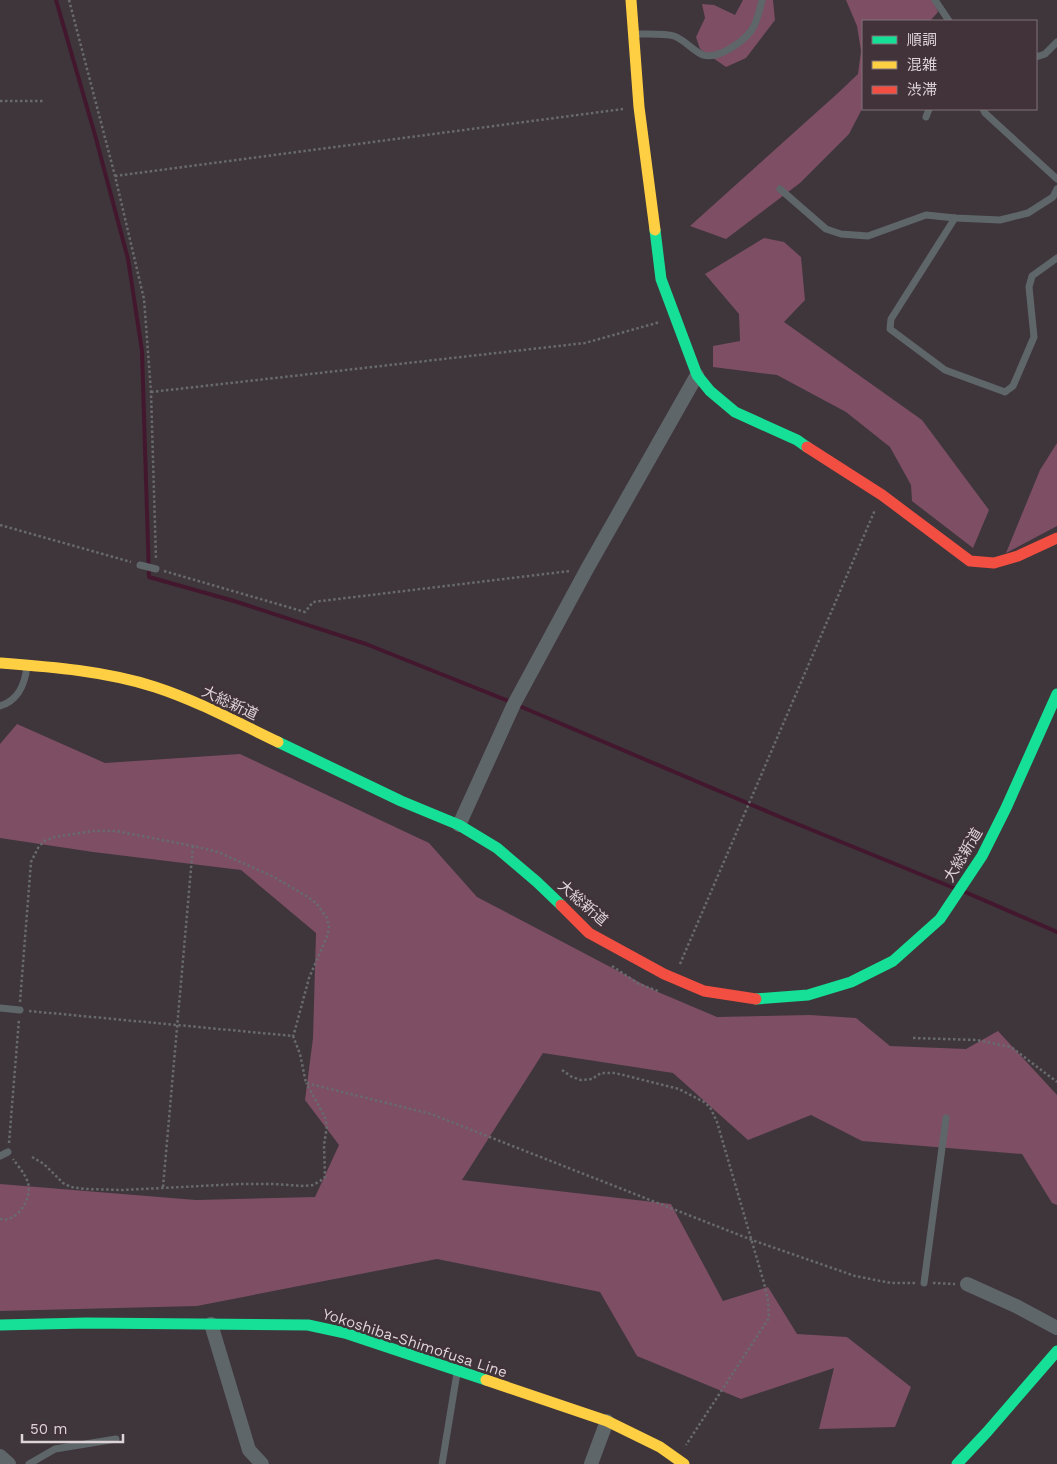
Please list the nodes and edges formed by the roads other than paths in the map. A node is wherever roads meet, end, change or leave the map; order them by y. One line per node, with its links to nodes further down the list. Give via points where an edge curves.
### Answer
1 (631, 0): 5 (main road)
2 (762, 0): 5 (lane, via 754,26 744,38 714,55 705,56 674,36)
3 (935, 0): 4 (lane)
4 (947, 20)
5 (634, 34): 17 (main road, via 639,107 661,279)
6 (1057, 42): 7 (lane, via 1045,54)
7 (1037, 57)
8 (929, 110): 10 (lane)
9 (984, 110): 11 (lane)
10 (926, 117)
11 (1057, 179)
12 (780, 189): 15 (lane, via 826,228 841,234 868,236 926,214)
13 (1057, 189): 14 (lane)
14 (1055, 201): 15 (lane, via 1028,213 1000,220)
15 (955, 218): 16 (lane, via 890,319 890,328 945,370 1005,392 1013,386 1034,337 1029,287 1032,276)
16 (1057, 258)
17 (697, 374): 18 (main road, via 710,391 735,412 797,440 882,495 970,561 994,563); 25 (street, via 514,704)
18 (1057, 538)
19 (140, 565): 20 (lane)
20 (156, 569)
21 (0, 663): 22 (main road, 大総新道)
22 (27, 665): 24 (lane, via 20,691 11,702); 25 (main road, 大総新道, via 100,673 155,687 192,701)
23 (1057, 694): 25 (main road, 大総新道, via 982,856 940,919 893,961 850,982 808,995 756,999 704,991 674,978 589,933 497,848)
24 (0, 706)
25 (459, 825)
26 (0, 1008): 27 (lane)
27 (20, 1010)
28 (946, 1118): 31 (lane)
29 (8, 1152): 30 (lane)
30 (0, 1156)
31 (924, 1283)
32 (967, 1284): 35 (street)
33 (211, 1324): 34 (main road, Yokoshiba-Shimofusa Line); 37 (main road, Yokoshiba-Shimofusa Line, via 308,1324 345,1333); 44 (street, via 250,1450)
34 (0, 1325)
35 (1057, 1328)
36 (1057, 1351): 47 (main road)
37 (457, 1371): 38 (main road, Yokoshiba-Shimofusa Line); 45 (lane)
38 (607, 1421): 41 (main road, Yokoshiba-Shimofusa Line, via 660,1447); 46 (street)
39 (116, 1439): 43 (lane, via 55,1449)
40 (0, 1456): 42 (street)
41 (680, 1461)
42 (9, 1464)
43 (29, 1464)
44 (262, 1464)
45 (442, 1464)
46 (591, 1464)
47 (958, 1464)

